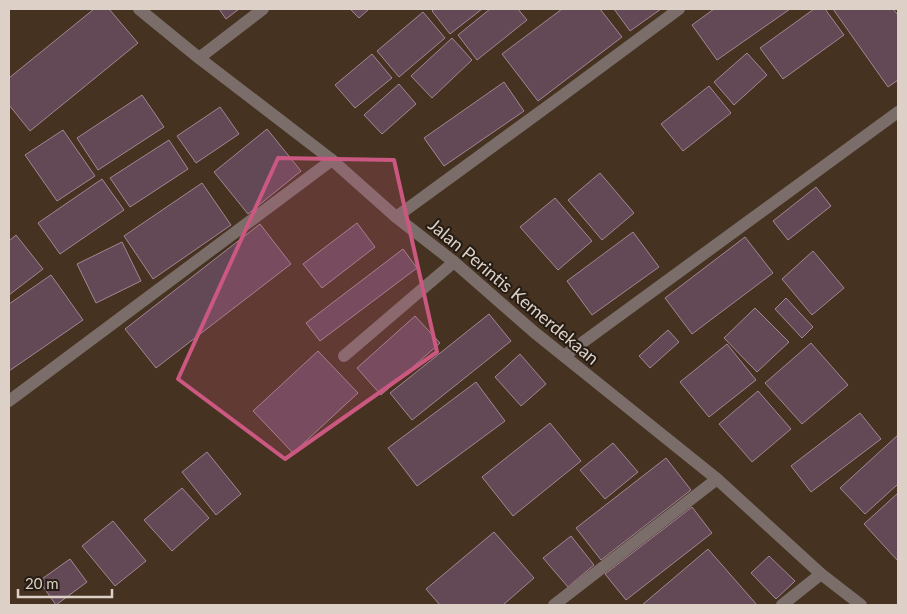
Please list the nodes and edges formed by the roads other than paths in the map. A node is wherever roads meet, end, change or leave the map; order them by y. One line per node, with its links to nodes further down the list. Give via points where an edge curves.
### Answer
1 (139, 9): 4 (street, Jalan Perintis Kemerdekaan)
2 (263, 9): 4 (street)
3 (679, 9): 7 (street)
4 (199, 58): 6 (street, Jalan Perintis Kemerdekaan)
5 (898, 112): 10 (street)
6 (332, 160): 7 (street, Jalan Perintis Kemerdekaan); 11 (street)
7 (396, 217): 8 (street, Jalan Perintis Kemerdekaan)
8 (454, 262): 9 (street); 10 (street, Jalan Perintis Kemerdekaan)
9 (344, 356)
10 (564, 356): 12 (street, Jalan Perintis Kemerdekaan)
11 (9, 401)
12 (717, 479): 13 (street, Jalan Perintis Kemerdekaan); 14 (street)
13 (821, 574): 15 (street); 16 (street, Jalan Perintis Kemerdekaan)
14 (554, 605)
15 (782, 605)
16 (861, 605)

